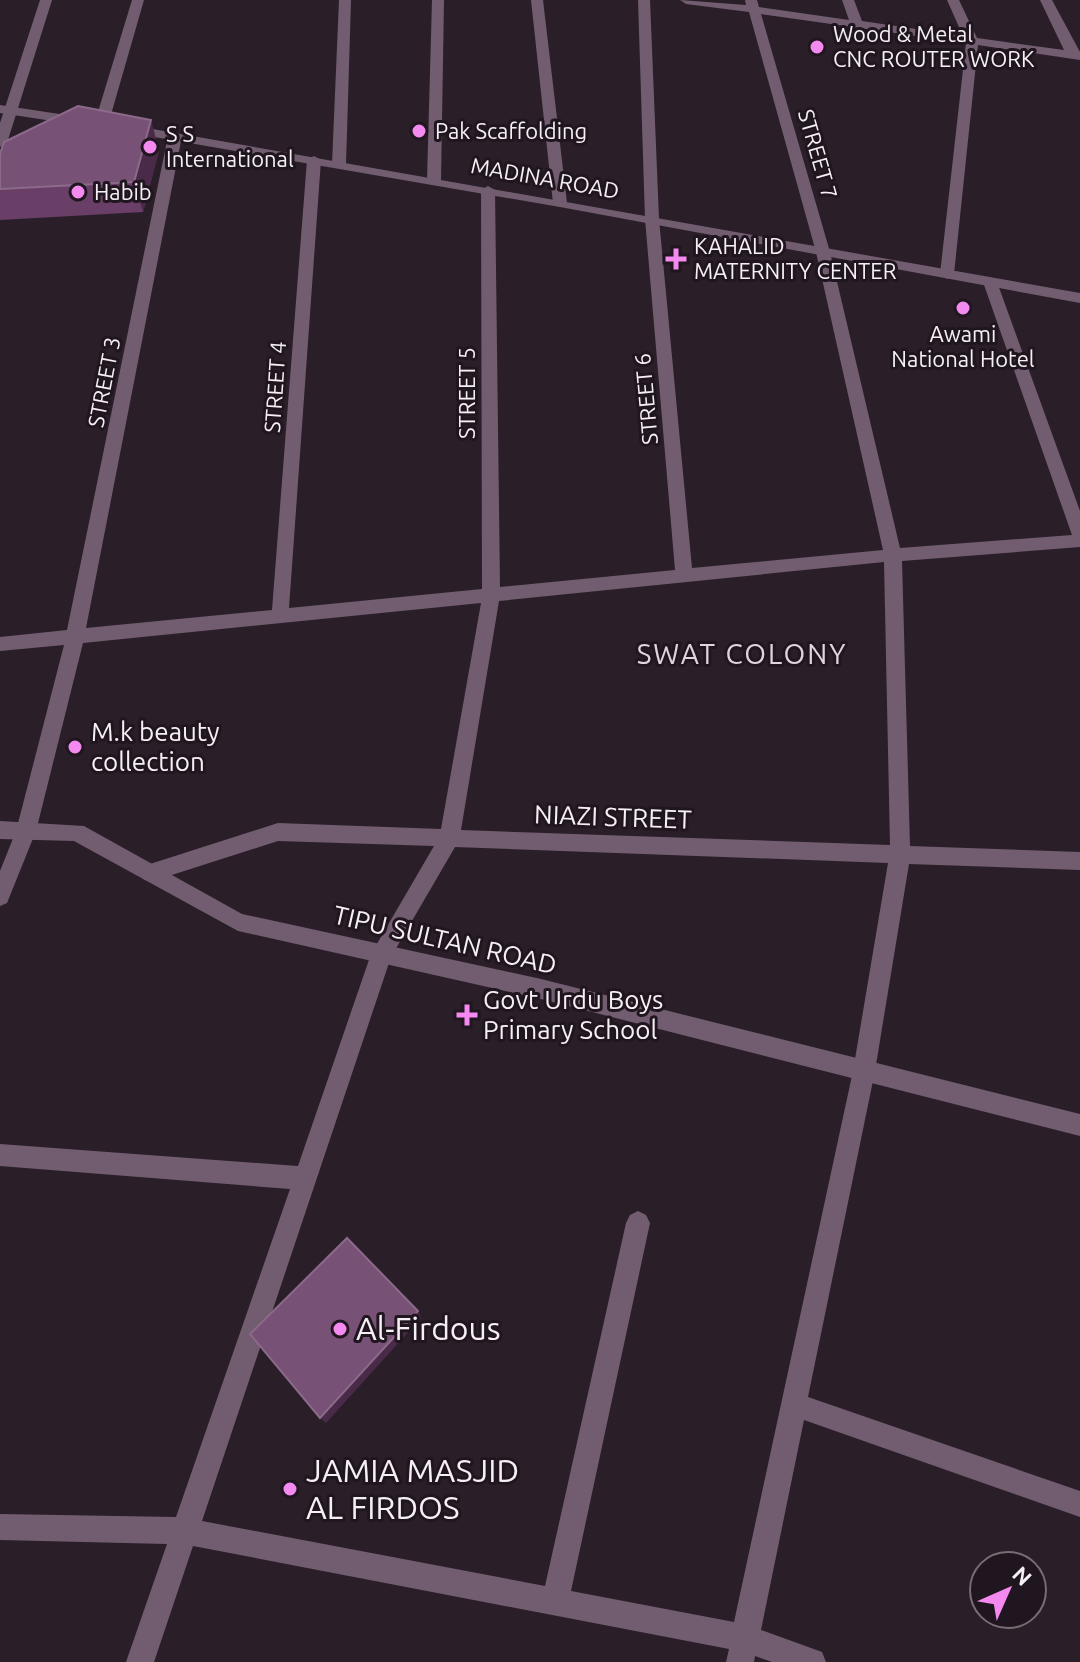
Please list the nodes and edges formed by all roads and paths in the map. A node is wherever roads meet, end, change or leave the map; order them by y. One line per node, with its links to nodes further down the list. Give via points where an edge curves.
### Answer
1 (46, 0): 15 (street)
2 (138, 0): 16 (street)
3 (345, 0): 20 (street)
4 (438, 0): 21 (street)
5 (537, 0): 23 (street)
6 (644, 0): 24 (street, STREET 6)
7 (686, 0): 11 (street)
8 (848, 0): 12 (street)
9 (953, 0): 13 (street)
10 (1046, 0): 14 (street)
11 (752, 5): 12 (street); 25 (street, STREET 7)
12 (857, 24): 13 (street)
13 (972, 41): 14 (street); 26 (street)
14 (1077, 56)
15 (5, 110): 16 (street, MADINA ROAD); 18 (street)
16 (101, 125): 17 (street, MADINA ROAD)
17 (175, 136): 19 (street, MADINA ROAD); 35 (street, STREET 3)
18 (0, 143)
19 (314, 160): 20 (street, MADINA ROAD); 34 (street, STREET 4)
20 (339, 164): 21 (street, MADINA ROAD)
21 (434, 180): 22 (street, MADINA ROAD)
22 (488, 190): 23 (street, MADINA ROAD); 33 (street, STREET 5)
23 (560, 203): 24 (street, MADINA ROAD)
24 (652, 219): 25 (street, MADINA ROAD); 32 (street, STREET 6)
25 (823, 252): 26 (street, MADINA ROAD); 31 (street, STREET 7)
26 (947, 274): 27 (street, MADINA ROAD)
27 (990, 282): 28 (street, MADINA ROAD); 29 (street)
28 (1080, 298)
29 (1080, 535)
30 (1080, 541): 31 (street)
31 (893, 555): 32 (street); 40 (street, STREET 7)
32 (684, 576): 33 (street)
33 (491, 595): 34 (street); 39 (street, STREET 5)
34 (280, 616): 35 (street)
35 (75, 637): 36 (street); 38 (street, STREET 3)
36 (0, 644)
37 (0, 830): 38 (street, TIPU SULTAN ROAD)
38 (26, 831): 42 (street, TIPU SULTAN ROAD, via 77,832); 43 (street, STREET 3)
39 (450, 838): 40 (street, NIAZI STREET); 42 (street, NIAZI STREET, via 278,832); 44 (street)
40 (900, 854): 41 (street, NIAZI STREET); 45 (street, STREET 7)
41 (1080, 861)
42 (150, 873): 44 (street, TIPU SULTAN ROAD, via 238,922)
43 (0, 897)
44 (382, 954): 45 (street, TIPU SULTAN ROAD); 48 (street)
45 (864, 1071): 46 (street, TIPU SULTAN ROAD); 50 (street, STREET 7)
46 (1080, 1125)
47 (0, 1155): 48 (street)
48 (305, 1178): 53 (street)
49 (638, 1223): 54 (street)
50 (793, 1404): 51 (street); 55 (street, STREET 7)
51 (1080, 1504)
52 (0, 1527): 53 (street)
53 (185, 1531): 54 (street); 56 (street)
54 (555, 1602): 55 (street)
55 (742, 1650): 57 (street)
56 (140, 1662)
57 (812, 1662)

